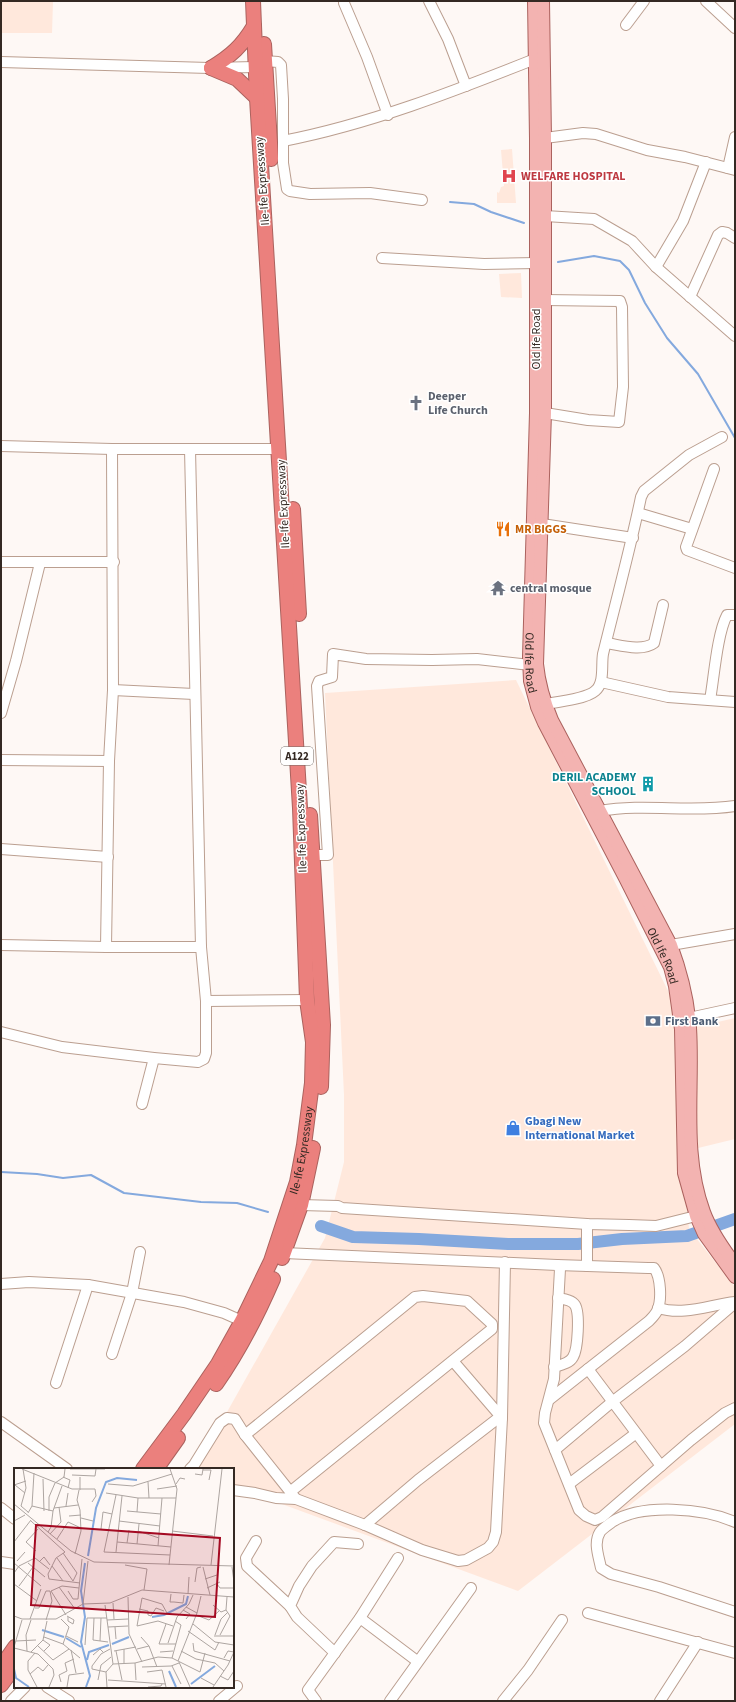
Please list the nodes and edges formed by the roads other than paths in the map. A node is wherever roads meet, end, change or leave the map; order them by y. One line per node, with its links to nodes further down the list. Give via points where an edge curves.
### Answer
1 (253, 1): 10 (highway, Ile-Ife Expressway / A122)
2 (262, 1): 14 (highway, Ile-Ife Expressway / A122)
3 (429, 1): 16 (street, via 448,39)
4 (534, 1): 12 (main road, Old Ife Road)
5 (543, 1): 19 (main road, Old Ife Road)
6 (644, 1): 9 (street)
7 (706, 1): 11 (street)
8 (344, 3): 18 (street, via 368,57)
9 (626, 25)
10 (254, 26): 14 (highway, Ile-Ife Expressway / A122); 15 (highway, via 243,44)
11 (735, 28)
12 (535, 59): 16 (street); 23 (main road, Old Ife Road)
13 (1, 62): 15 (street)
14 (260, 64): 15 (street); 17 (highway, Ile-Ife Expressway / A122); 21 (street, via 274,61 281,65); 66 (highway, Ile-Ife Expressway / A122, via 296,561)
15 (211, 68): 17 (highway, via 237,79)
16 (466, 86): 18 (street)
17 (257, 98): 39 (highway, Ile-Ife Expressway / A122)
18 (388, 115): 21 (street, via 324,133)
19 (545, 138): 22 (street, via 583,133 596,134 647,150); 23 (main road, Old Ife Road)
20 (735, 138): 24 (street)
21 (283, 141): 25 (street, via 286,186 290,191 310,194 370,192)
22 (706, 162): 24 (street); 30 (street, via 683,221)
23 (541, 164): 26 (main road, Old Ife Road); 29 (main road, Old Ife Road)
24 (732, 169)
25 (422, 200)
26 (545, 216): 30 (street, via 594,219 632,241); 32 (main road, Old Ife Road)
27 (735, 238): 31 (street, via 722,232 718,235)
28 (382, 258): 29 (street, via 484,264)
29 (536, 263): 40 (main road, Old Ife Road)
30 (656, 267): 31 (street)
31 (690, 297): 33 (street)
32 (546, 300): 34 (main road, Old Ife Road); 34 (street, via 620,301 623,387 620,422)
33 (735, 336)
34 (545, 413): 40 (main road, Old Ife Road)
35 (722, 437): 42 (street, via 689,455 644,491)
36 (1, 446): 37 (street)
37 (112, 449): 38 (street); 47 (street)
38 (190, 449): 39 (street); 56 (street)
39 (280, 449): 74 (highway, Ile-Ife Expressway / A122, via 300,808)
40 (539, 469): 43 (main road, Old Ife Road); 53 (main road, Old Ife Road)
41 (714, 469): 44 (street)
42 (638, 513): 44 (street); 45 (street)
43 (542, 524): 45 (street); 59 (main road, Old Ife Road, via 537,664)
44 (692, 529): 49 (street, via 686,544 687,550)
45 (633, 538): 52 (street)
46 (1, 562): 48 (street)
47 (114, 562): 48 (street); 55 (street)
48 (40, 563): 60 (street)
49 (735, 568)
50 (663, 605): 52 (street, via 654,643 650,646 643,648)
51 (735, 615): 57 (street, via 727,615 725,619)
52 (606, 643): 54 (street)
53 (530, 665): 66 (street, via 477,658 366,659 333,654 332,677 319,681 317,686 328,855); 68 (main road, Old Ife Road, via 530,681 544,723)
54 (600, 682): 57 (street, via 668,697); 59 (street, via 596,691 588,696)
55 (113, 690): 56 (street); 62 (street)
56 (194, 694): 73 (street)
57 (710, 700): 58 (street)
58 (735, 702)
59 (545, 704): 64 (main road, Old Ife Road)
60 (1, 713)
61 (1, 760): 62 (street)
62 (109, 761): 67 (street)
63 (735, 806): 64 (street, via 698,810 657,808)
64 (600, 811): 68 (main road, Old Ife Road)
65 (1, 849): 67 (street)
66 (312, 855): 82 (highway, Ile-Ife Expressway / A122, via 323,1026 322,1063 314,1144)
67 (108, 856): 72 (street)
68 (629, 876): 71 (main road, Old Ife Road); 81 (main road, Old Ife Road, via 670,967 675,986 681,1029)
69 (735, 934): 71 (street)
70 (1, 945): 72 (street)
71 (671, 945): 77 (main road, Old Ife Road, via 684,984)
72 (106, 947): 73 (street)
73 (201, 947): 75 (street)
74 (307, 1000): 75 (street); 98 (highway, Ile-Ife Expressway / A122, via 313,1042 312,1083 297,1182 271,1261)
75 (206, 1001): 79 (street, via 204,1059 198,1062)
76 (735, 1008): 77 (street)
77 (689, 1018): 81 (main road, Old Ife Road)
78 (1, 1032): 79 (street, via 62,1047)
79 (154, 1058): 80 (street)
80 (142, 1104)
81 (689, 1172): 84 (main road, Old Ife Road, via 697,1191)
82 (301, 1204): 83 (street); 86 (highway, Ile-Ife Expressway / A122)
83 (587, 1226): 84 (street, via 656,1226); 88 (street)
84 (706, 1230): 89 (main road, Old Ife Road); 91 (main road, Old Ife Road)
85 (140, 1252): 94 (street)
86 (284, 1253): 87 (street); 116 (highway, Ile-Ife Expressway / A122, via 264,1300 230,1363)
87 (504, 1262): 90 (street); 99 (street)
88 (587, 1264): 90 (street); 97 (street, via 654,1268 659,1284)
89 (735, 1264)
90 (557, 1265): 95 (street, via 560,1269)
91 (735, 1277)
92 (1, 1284): 93 (street, via 29,1282)
93 (88, 1285): 94 (street); 104 (street)
94 (132, 1293): 98 (street, via 184,1302); 100 (street)
95 (558, 1298): 102 (street); 102 (street, via 575,1304 578,1332 573,1358)
96 (735, 1302): 97 (street, via 674,1312); 106 (street, via 685,1346)
97 (658, 1308): 103 (street, via 649,1321)
98 (242, 1321): 115 (highway, Ile-Ife Expressway / A122, via 218,1364)
99 (498, 1326): 101 (street); 108 (street); 111 (street, via 468,1301 415,1297)
100 (112, 1354)
101 (453, 1361): 108 (street); 120 (street)
102 (554, 1367): 105 (street)
103 (588, 1369): 105 (street); 106 (street)
104 (56, 1383)
105 (550, 1398): 112 (street, via 544,1423)
106 (612, 1402): 110 (street); 112 (street)
107 (735, 1408): 113 (street, via 725,1413)
108 (501, 1417): 124 (street, via 418,1480); 124 (street, via 496,1532 494,1542 488,1548 466,1560 458,1561 422,1550)
109 (1, 1422): 114 (street)
110 (635, 1434): 113 (street); 118 (street)
111 (246, 1435): 117 (street, via 235,1419 227,1418 214,1431); 120 (street)
112 (555, 1450): 118 (street)
113 (661, 1466): 118 (street, via 602,1517 595,1520 580,1510)
114 (66, 1468)
115 (144, 1468)
116 (157, 1468)
117 (191, 1468)
118 (569, 1484)
119 (234, 1490): 120 (street, via 255,1492 276,1498)
120 (293, 1495): 124 (street)
121 (1, 1508): 122 (street)
122 (14, 1518)
123 (735, 1522): 132 (street, via 688,1511 649,1510 634,1513 604,1527 600,1533 597,1553 601,1568 611,1574)
124 (365, 1525)
125 (256, 1540): 131 (street, via 246,1558 247,1566)
126 (358, 1544): 131 (street, via 334,1542 312,1566)
127 (398, 1558): 134 (street)
128 (1, 1562): 129 (street)
129 (14, 1564)
130 (471, 1588): 140 (street)
131 (290, 1606): 139 (street, via 297,1617)
132 (735, 1612)
133 (588, 1613): 136 (street)
134 (360, 1618): 139 (street); 140 (street)
135 (562, 1620): 152 (street, via 528,1670)
136 (698, 1642): 138 (street); 153 (street)
137 (14, 1648): 141 (highway)
138 (735, 1653)
139 (335, 1654): 150 (street, via 308,1690)
140 (417, 1661): 151 (street)
141 (1, 1667)
142 (14, 1667): 143 (highway)
143 (1, 1685)
144 (237, 1686): 149 (street)
145 (25, 1688): 147 (street)
146 (49, 1688): 148 (street)
147 (11, 1701)
148 (69, 1701)
149 (219, 1701)
150 (316, 1701)
151 (390, 1701)
152 (502, 1701)
153 (660, 1701)

